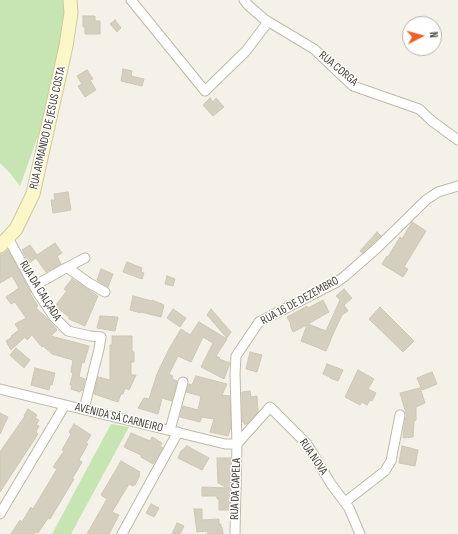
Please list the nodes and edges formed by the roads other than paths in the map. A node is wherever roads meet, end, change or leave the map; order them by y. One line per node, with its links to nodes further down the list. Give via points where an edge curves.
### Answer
1 (70, 0): 7 (street, RUA ARMANDO DE JESUS COSTA, via 71,12 66,46 33,194 16,229)
2 (131, 0): 4 (street, via 205,91 246,50)
3 (244, 0): 4 (street, RUA CORGA)
4 (268, 22): 5 (street, RUA CORGA, via 314,49 354,86 419,108)
5 (458, 140)
6 (458, 186): 18 (street, RUA 16 DE DEZEMBRO, via 438,192 426,200 377,248 337,282 259,322 236,356)
7 (4, 242): 10 (street, RUA DA CALÇADA)
8 (85, 258): 9 (street)
9 (64, 269): 10 (street); 11 (street, via 68,268)
10 (34, 286): 15 (street, RUA DA CALÇADA, via 54,317 68,331 101,337)
11 (105, 292)
12 (183, 382): 17 (street)
13 (0, 389): 14 (street, AVENIDA SÁ CARNEIRO)
14 (65, 405): 15 (street, AVENIDA SÁ CARNEIRO); 20 (street)
15 (84, 410): 17 (street, AVENIDA SÁ CARNEIRO)
16 (400, 415): 19 (street, via 392,461 385,471)
17 (174, 431): 18 (street, AVENIDA SÁ CARNEIRO, via 225,444); 21 (street)
18 (238, 444): 19 (street, RUA NOVA, via 270,407 307,444); 22 (street, RUA DA CAPELA)
19 (345, 502): 23 (street, RUA NOVA)
20 (0, 514)
21 (122, 534)
22 (235, 534)
23 (360, 534)

